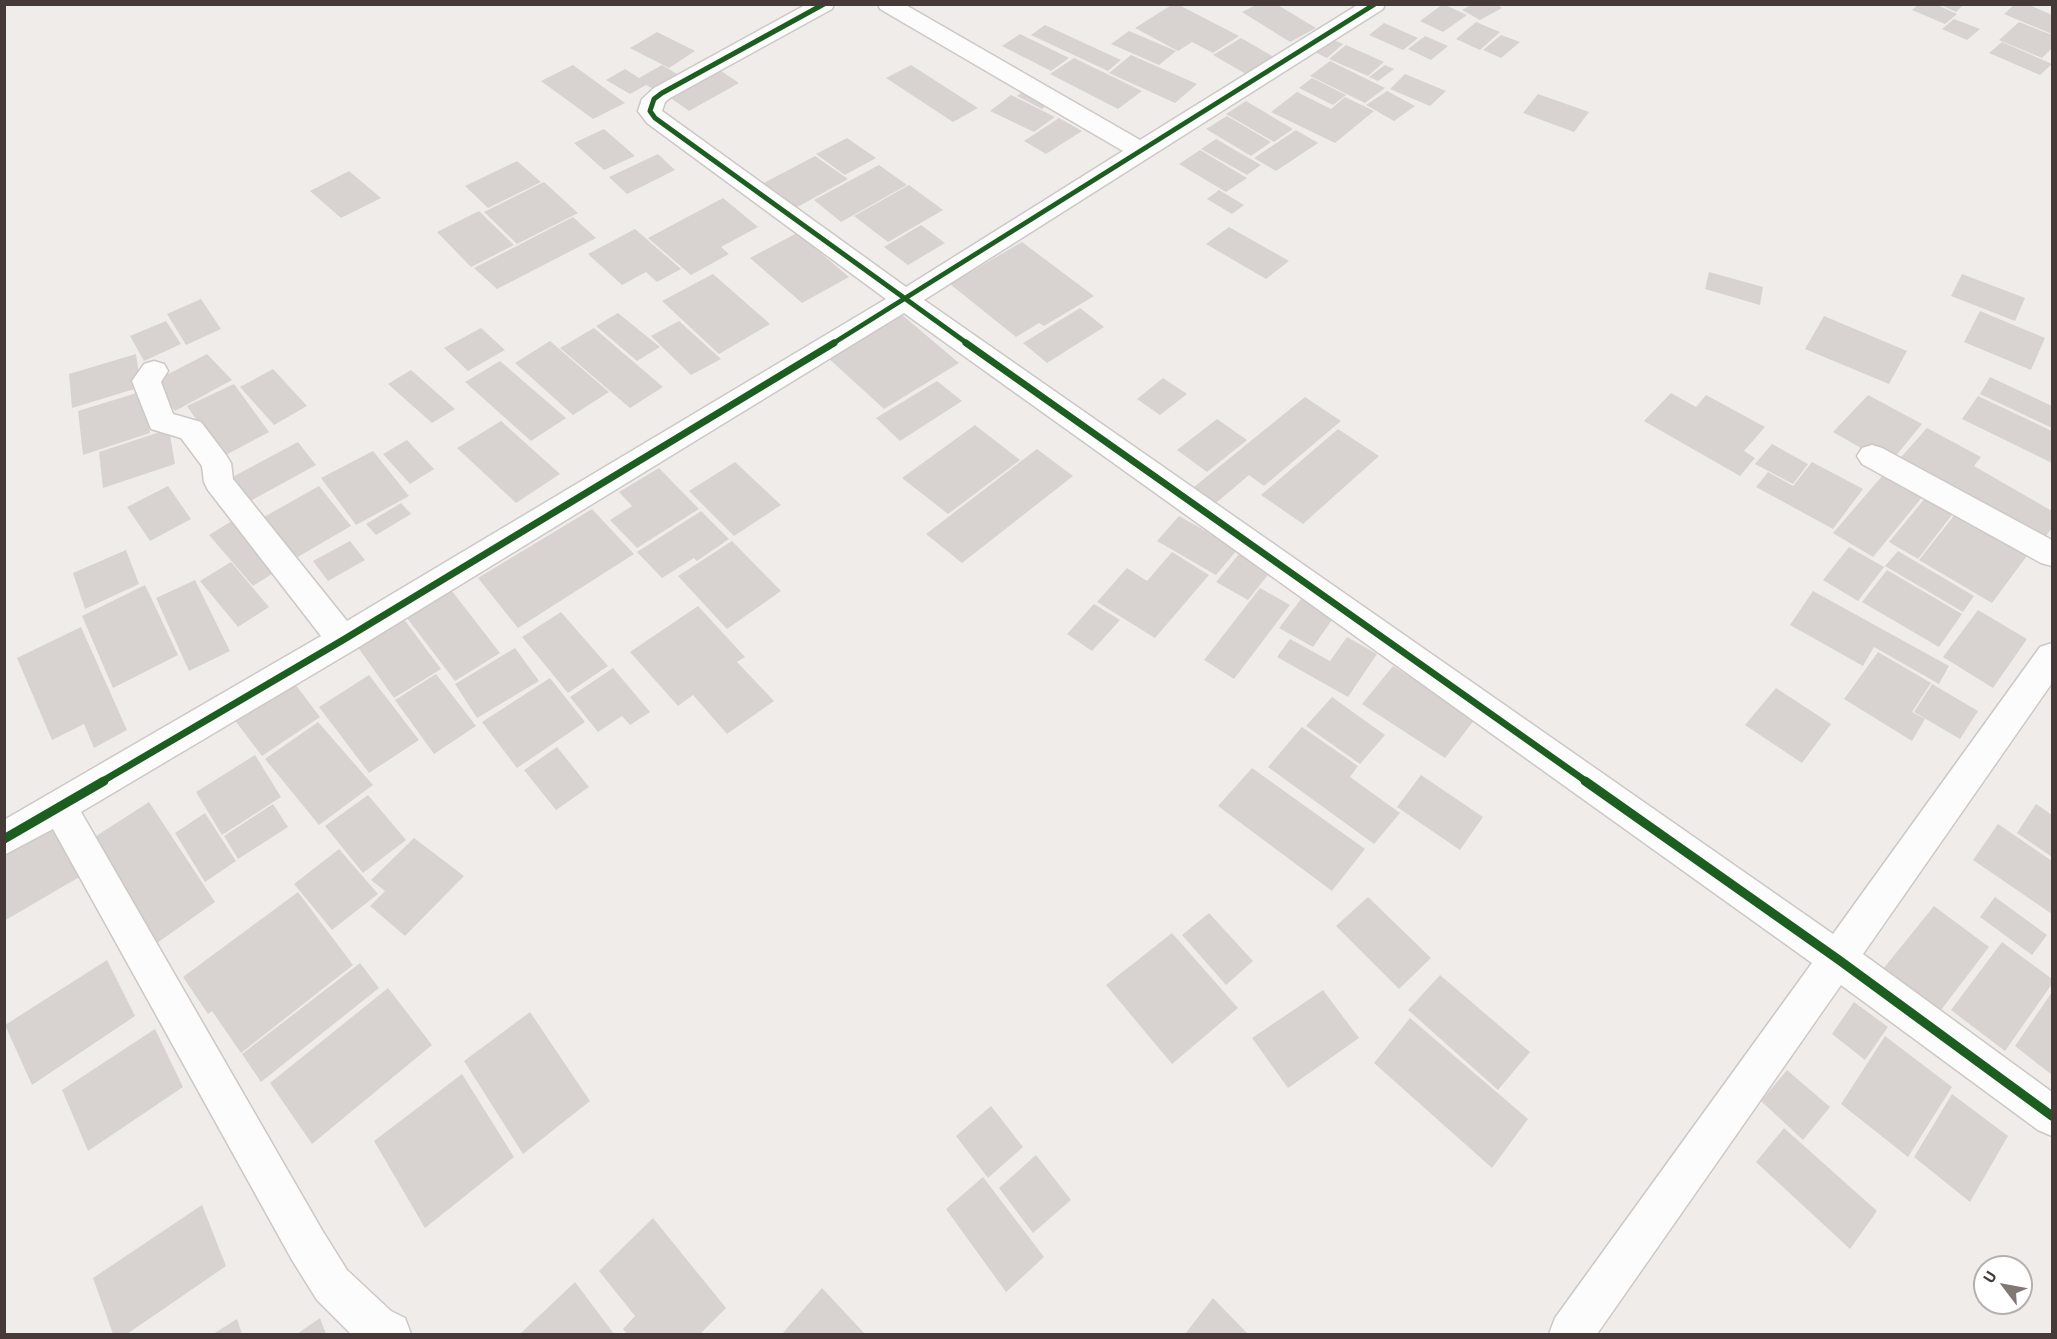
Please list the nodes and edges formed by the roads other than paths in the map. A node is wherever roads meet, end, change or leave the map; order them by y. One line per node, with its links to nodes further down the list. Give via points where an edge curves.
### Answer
1 (824, 4): 5 (street, via 662,93 654,99 650,111)
2 (888, 4): 4 (street)
3 (1375, 4): 4 (street)
4 (1140, 150): 5 (street)
5 (905, 300): 9 (street); 13 (street)
6 (154, 371): 9 (street, via 146,381 160,421 191,430 216,463 219,482)
7 (1872, 456): 8 (street)
8 (2052, 554)
9 (343, 640): 11 (street)
10 (2052, 657): 13 (street)
11 (60, 808): 12 (street); 15 (street, via 307,1245 332,1285 375,1327)
12 (4, 839)
13 (1839, 960): 14 (street); 16 (street)
14 (2052, 1116)
15 (389, 1335)
16 (1571, 1335)

